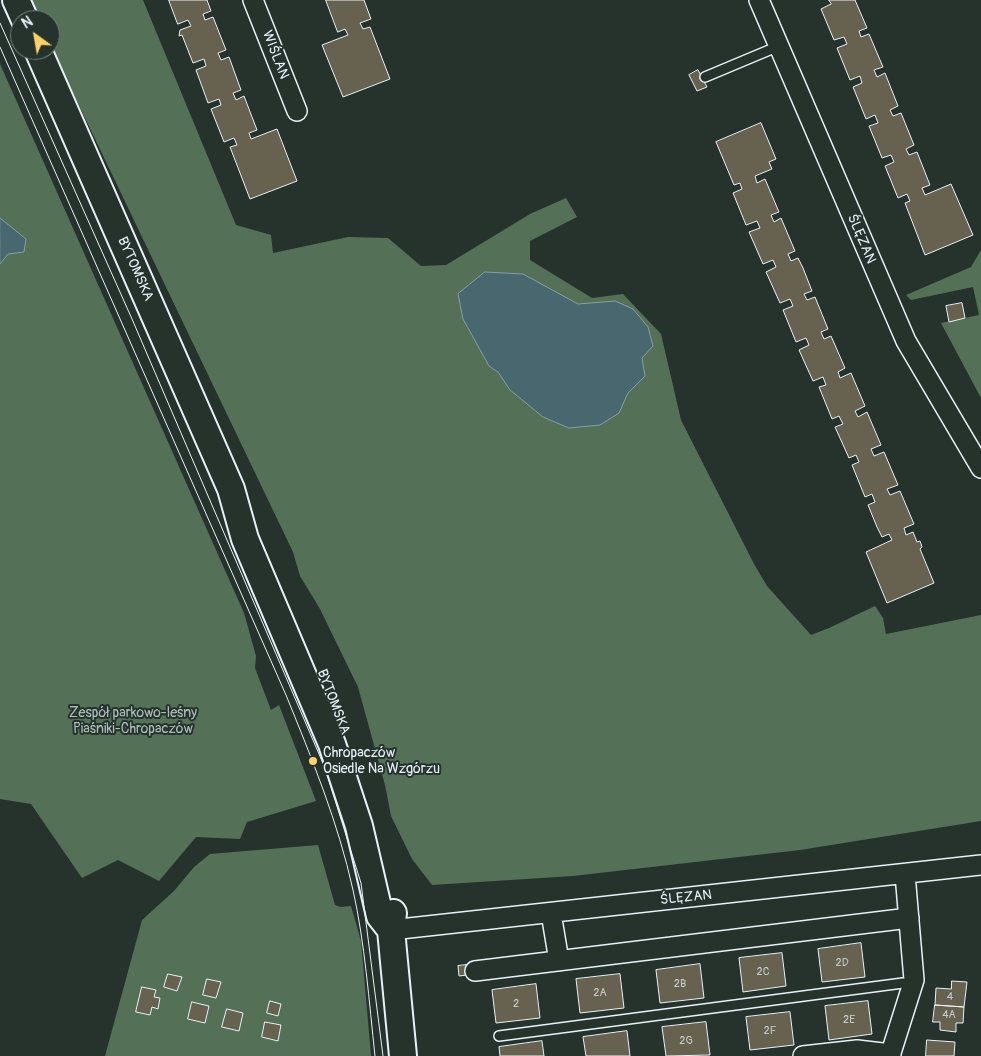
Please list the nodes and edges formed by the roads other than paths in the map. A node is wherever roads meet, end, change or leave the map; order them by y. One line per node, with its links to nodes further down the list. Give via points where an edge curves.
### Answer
1 (254, 0): 6 (street, WIŚLAN)
2 (759, 0): 3 (street, ŚLĘZAN)
3 (779, 46): 5 (lane); 7 (street, ŚLĘZAN, via 906,341)
4 (42, 60): 12 (main road, BYTOMSKA, via 231,489 260,532 338,712 387,864 395,902)
5 (705, 77)
6 (297, 111)
7 (981, 468)
8 (981, 865): 9 (street, ŚLĘZAN)
9 (905, 874): 10 (street, ŚLĘZAN); 11 (street)
10 (551, 913): 12 (street, ŚLĘZAN); 13 (street)
11 (909, 918): 13 (street); 15 (street)
12 (391, 930): 18 (main road, BYTOMSKA)
13 (559, 960): 14 (street)
14 (475, 971)
15 (912, 984): 16 (lane); 17 (street)
16 (499, 1036)
17 (891, 1055): 19 (street, via 857,1050)
18 (403, 1056)
19 (803, 1056)

